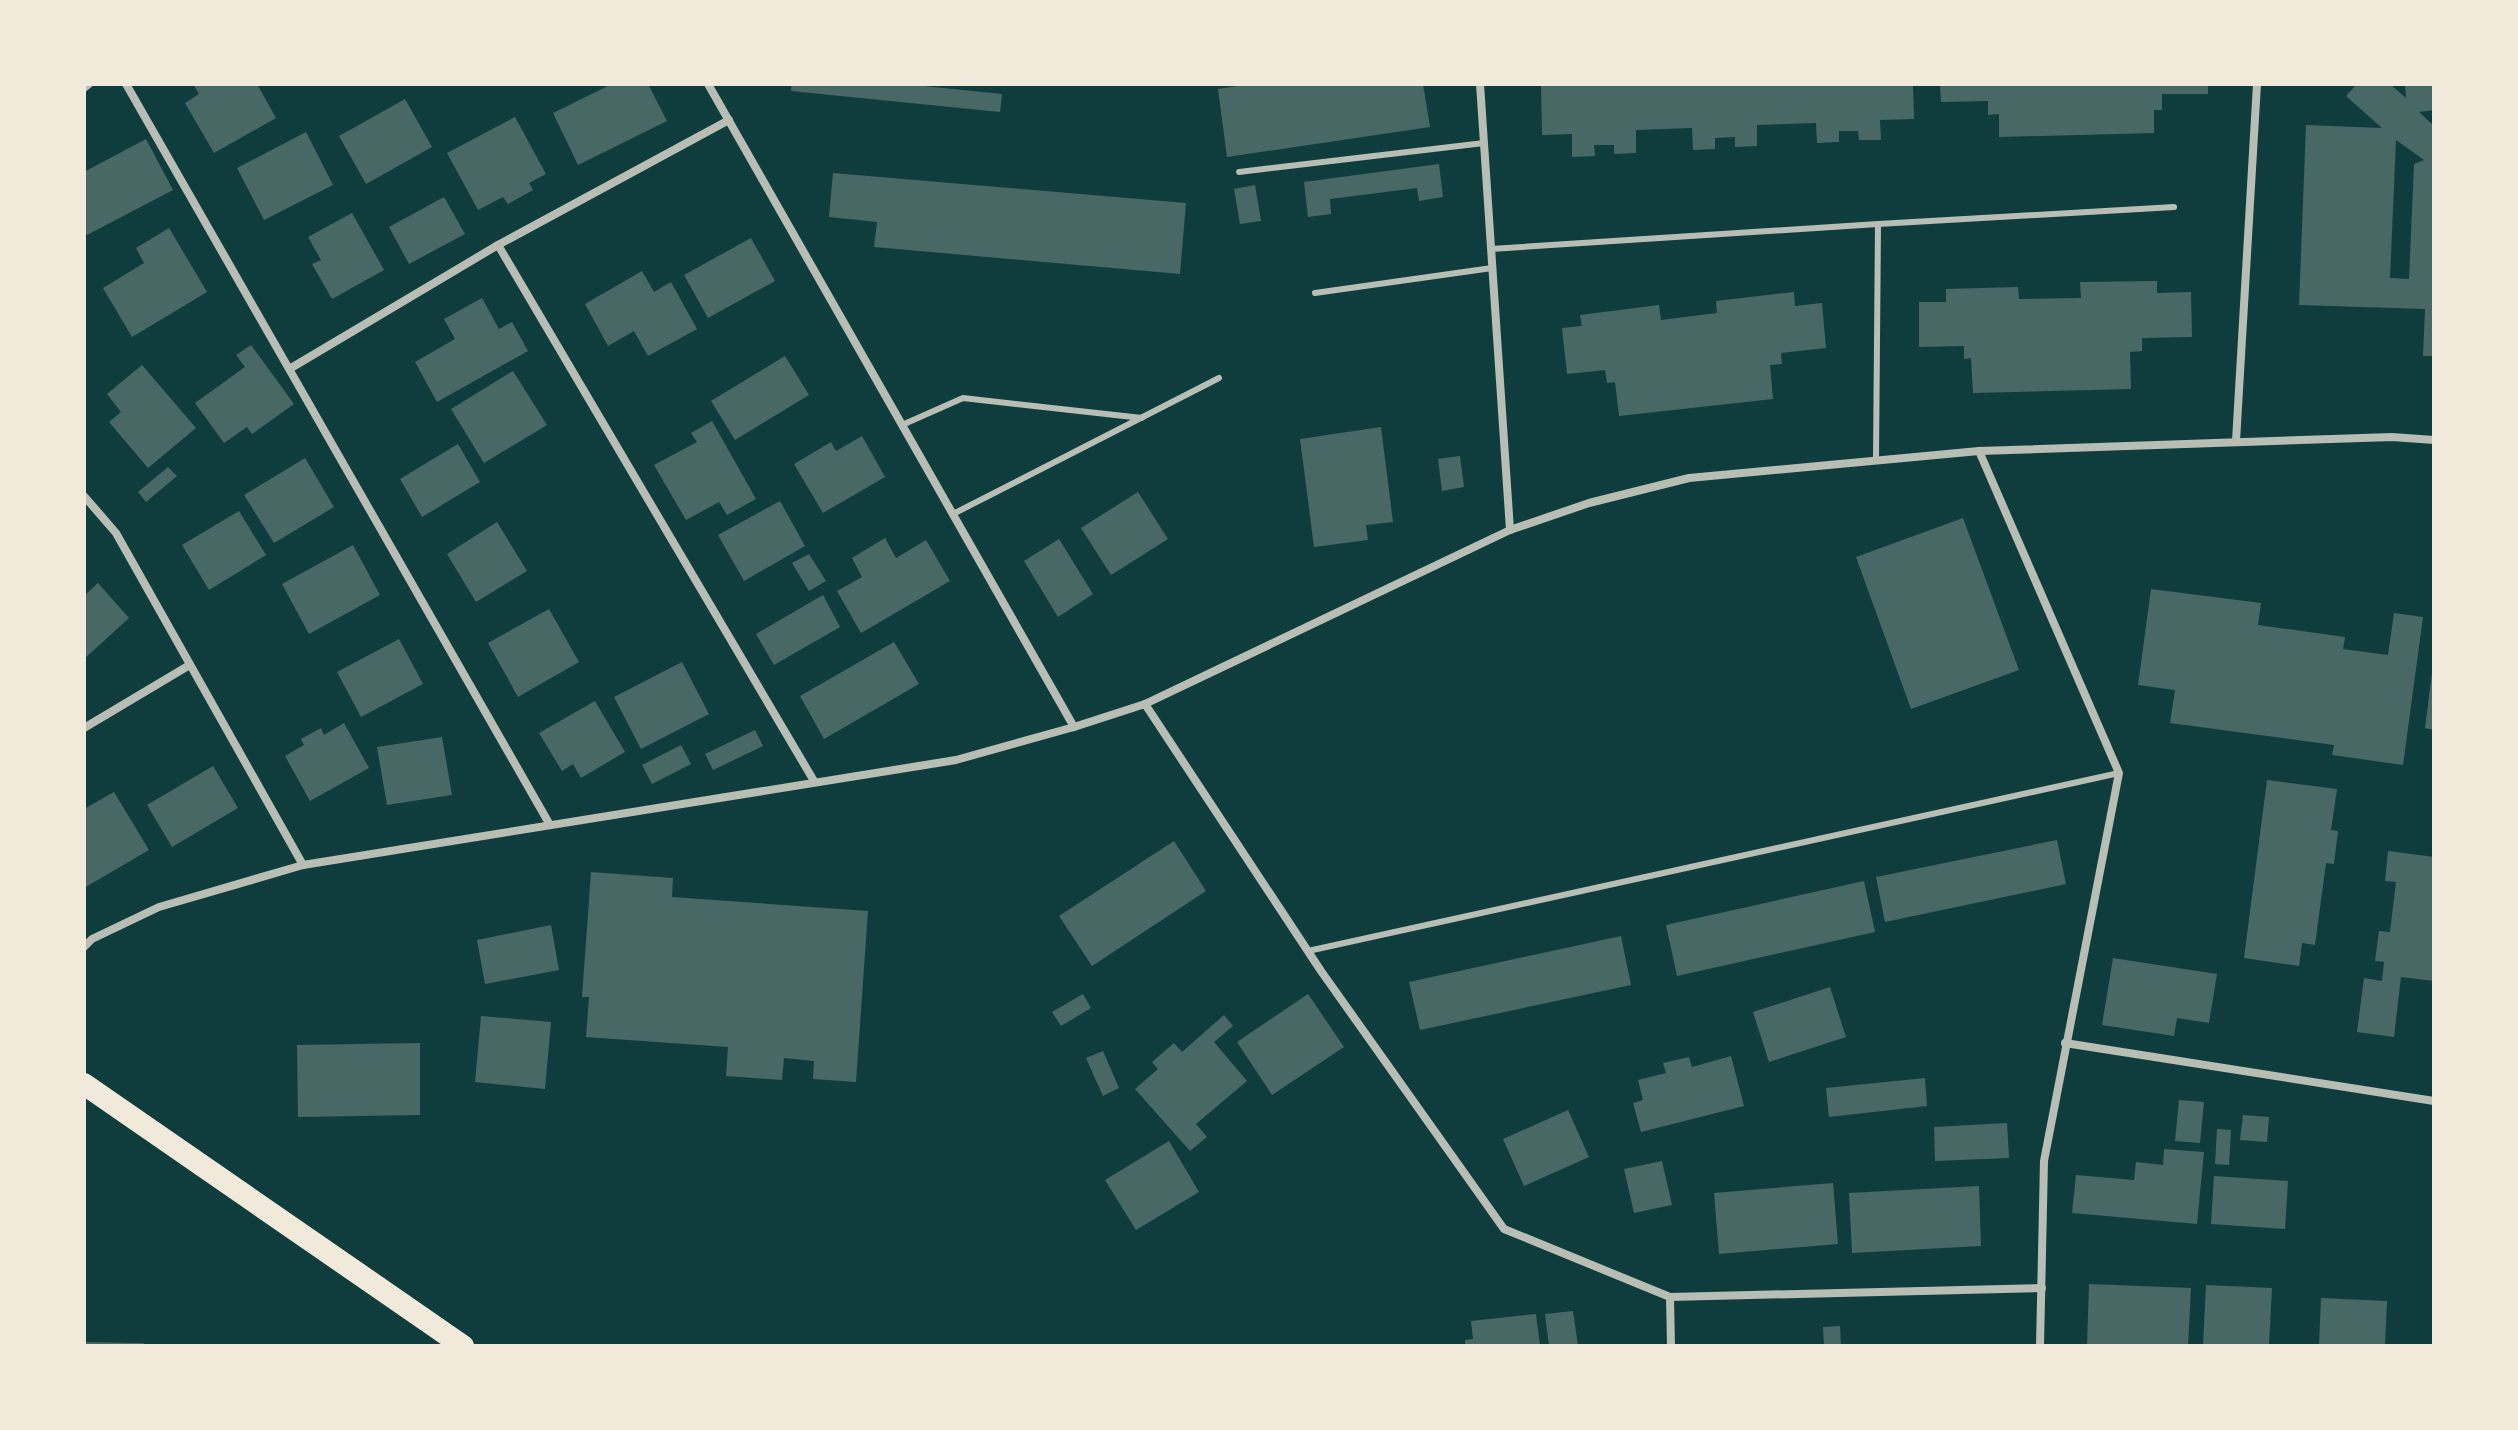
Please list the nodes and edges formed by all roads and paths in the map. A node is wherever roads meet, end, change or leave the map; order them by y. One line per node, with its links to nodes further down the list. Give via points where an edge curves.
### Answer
1 (126, 84): 14 (street)
2 (708, 84): 5 (street)
3 (1480, 84): 6 (street)
4 (2257, 84): 19 (street)
5 (729, 120): 10 (street); 17 (street)
6 (1484, 143): 7 (lane); 11 (street)
7 (1239, 172)
8 (2174, 207): 9 (lane)
9 (1878, 224): 11 (lane); 21 (lane)
10 (498, 245): 14 (street); 30 (street)
11 (1491, 249): 12 (street)
12 (1492, 268): 13 (lane); 24 (street)
13 (1315, 293)
14 (291, 368): 31 (street)
15 (1219, 378): 16 (lane)
16 (1142, 418): 17 (lane, via 963,398); 23 (lane)
17 (902, 425): 23 (street)
18 (2434, 440): 19 (street)
19 (2236, 441): 20 (street)
20 (1979, 451): 21 (street); 29 (street)
21 (1876, 458): 24 (street, via 1689,478)
22 (84, 496): 25 (street, via 116,533)
23 (953, 514): 27 (street)
24 (1510, 530): 26 (street)
25 (188, 666): 28 (street); 32 (street)
26 (1145, 704): 27 (street); 34 (street)
27 (1074, 727): 30 (street, via 956,760)
28 (84, 728)
29 (2119, 773): 34 (lane); 35 (street)
30 (814, 781): 31 (street)
31 (550, 825): 32 (street)
32 (303, 865): 33 (street, via 159,907)
33 (84, 947)
34 (1308, 951): 39 (street, via 1504,1229)
35 (2065, 1043): 37 (street); 38 (street, via 2044,1161)
36 (84, 1084): 40 (highway)
37 (2434, 1101)
38 (2042, 1288): 39 (street); 42 (street)
39 (1670, 1297): 41 (street)
40 (463, 1346)
41 (1671, 1346)
42 (2040, 1346)

